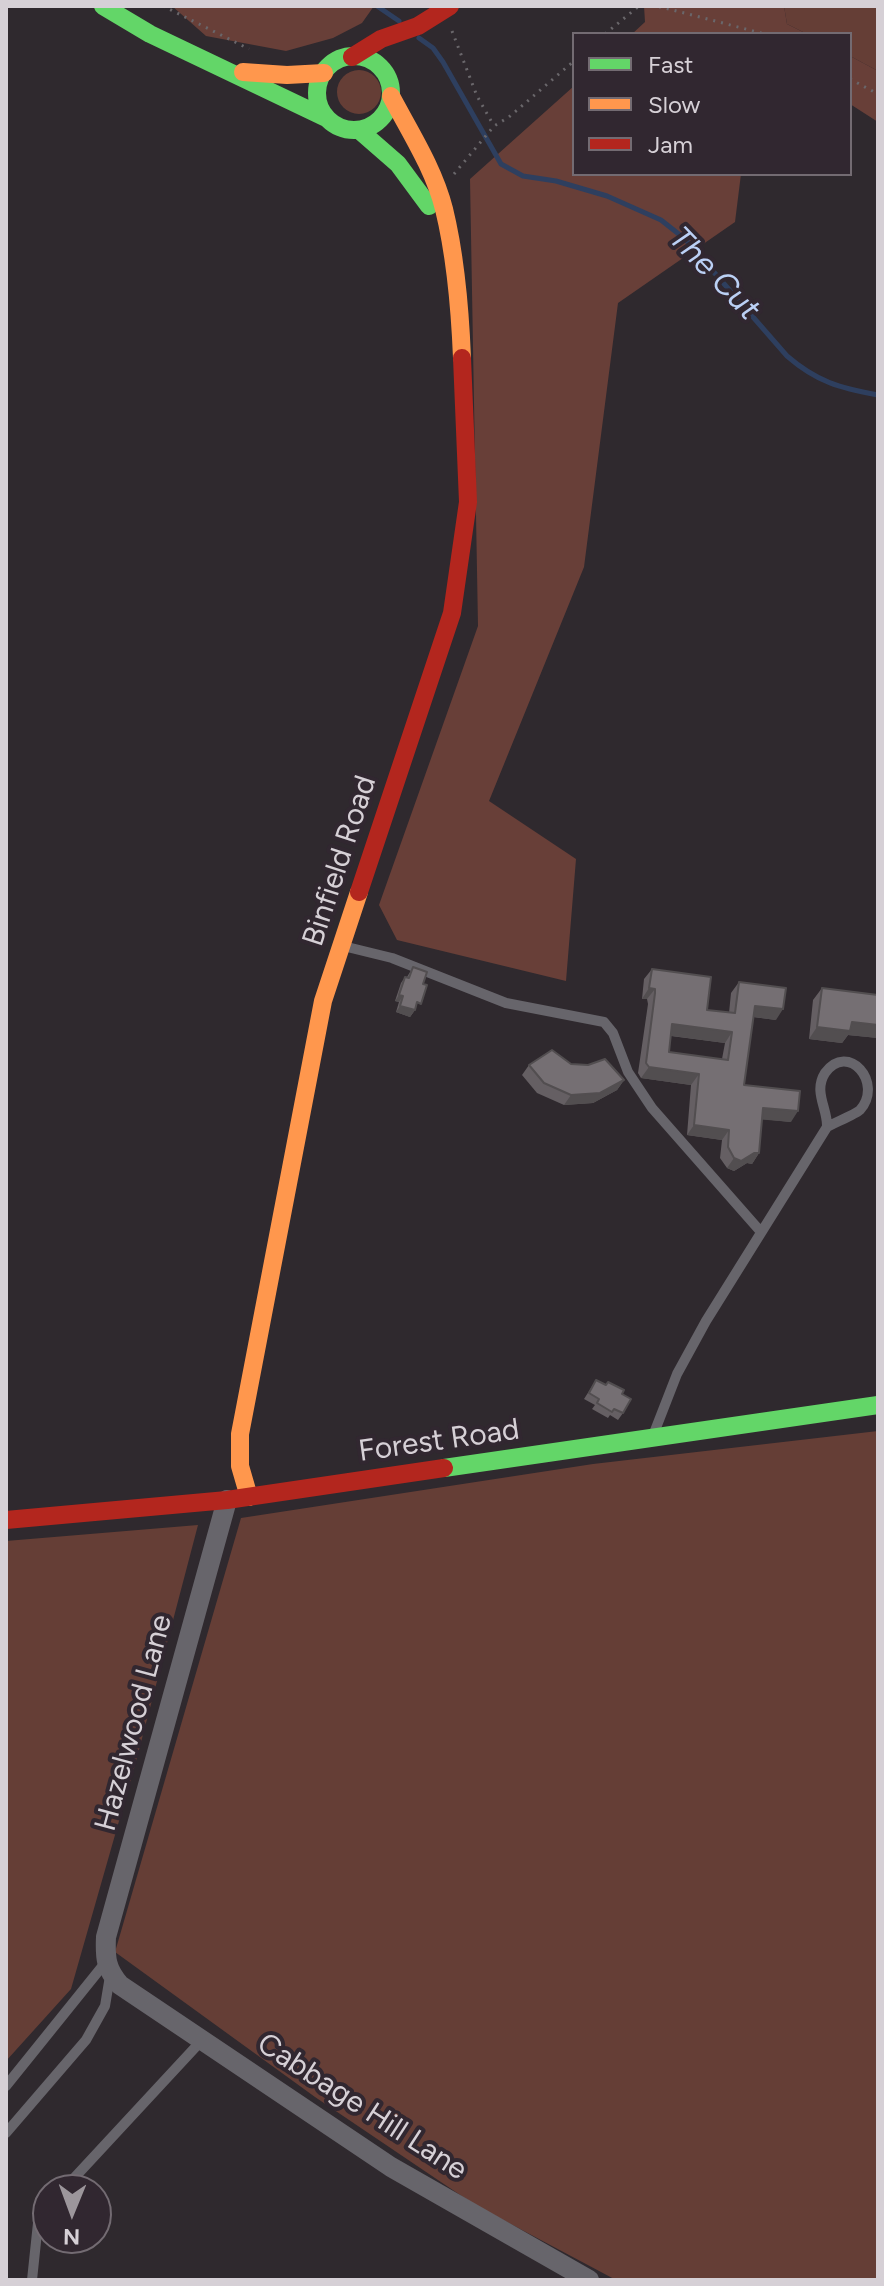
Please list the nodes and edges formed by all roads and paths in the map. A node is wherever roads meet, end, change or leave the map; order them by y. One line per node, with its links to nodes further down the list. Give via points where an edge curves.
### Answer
1 (103, 6): 11 (main road)
2 (163, 6): 8 (path)
3 (641, 6): 5 (path); 6 (path)
4 (445, 15): 7 (main road, via 418,26); 17 (path)
5 (608, 32)
6 (757, 32)
7 (397, 47): 9 (main road); 14 (main road)
8 (252, 50)
9 (352, 57): 12 (main road, via 337,60); 14 (main road, via 380,67)
10 (572, 63): 17 (path)
11 (230, 71): 12 (main road); 16 (main road)
12 (324, 73): 16 (main road, via 317,94)
13 (852, 80): 15 (path)
14 (390, 90): 18 (main road, via 380,119); 20 (main road, Binfield Road, via 431,172 444,208)
15 (878, 94)
16 (326, 118): 18 (main road, via 344,129)
17 (494, 126): 19 (path)
18 (359, 130): 20 (main road, Binfield Road, via 415,181)
19 (447, 183)
20 (448, 242): 21 (main road, Binfield Road, via 459,296 468,502 452,613)
21 (340, 945): 23 (lane, via 392,958 506,1003 604,1022 652,1108); 26 (main road, Binfield Road, via 323,1001 240,1434 240,1466)
22 (827, 1127): 22 (lane, via 819,1097 825,1074 835,1065 854,1064 865,1070 869,1093 860,1110); 23 (lane)
23 (761, 1232): 25 (lane, via 677,1374)
24 (878, 1405): 25 (main road, Forest Road)
25 (652, 1439): 26 (main road, Forest Road)
26 (249, 1497): 27 (main road, Forest Road)
27 (227, 1500): 28 (main road, Forest Road); 29 (street, Hazelwood Lane, via 106,1937)
28 (6, 1520)
29 (108, 1969): 30 (street, Cabbage Hill Lane, via 120,1985); 31 (lane); 32 (lane, via 105,2006 86,2040)
30 (203, 2039): 33 (lane); 36 (street, Cabbage Hill Lane, via 391,2167)
31 (6, 2086)
32 (6, 2133)
33 (78, 2174)
34 (35, 2254): 35 (lane)
35 (32, 2280)
36 (589, 2280)

